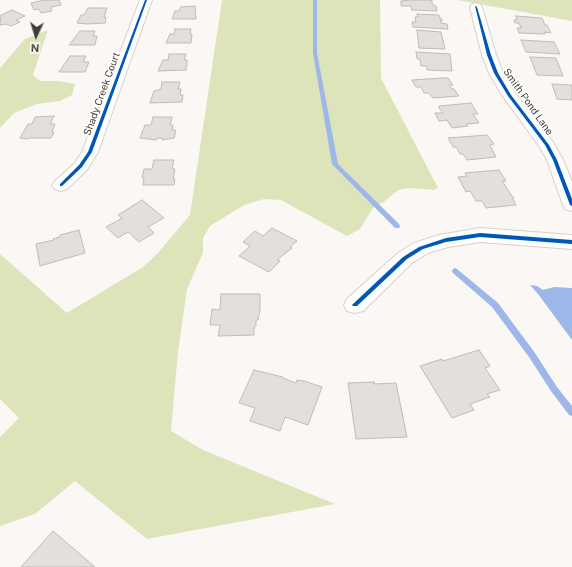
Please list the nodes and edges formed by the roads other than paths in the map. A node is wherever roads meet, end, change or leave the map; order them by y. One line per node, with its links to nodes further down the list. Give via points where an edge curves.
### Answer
1 (146, 0): 3 (street, Shady Creek Court, via 90,152 81,166)
2 (476, 7): 4 (street, Smith Pond Lane, via 496,73 547,146)
3 (61, 185)
4 (572, 205)
5 (572, 242): 6 (street, via 480,235 446,240 421,248 405,258)
6 (355, 305)

